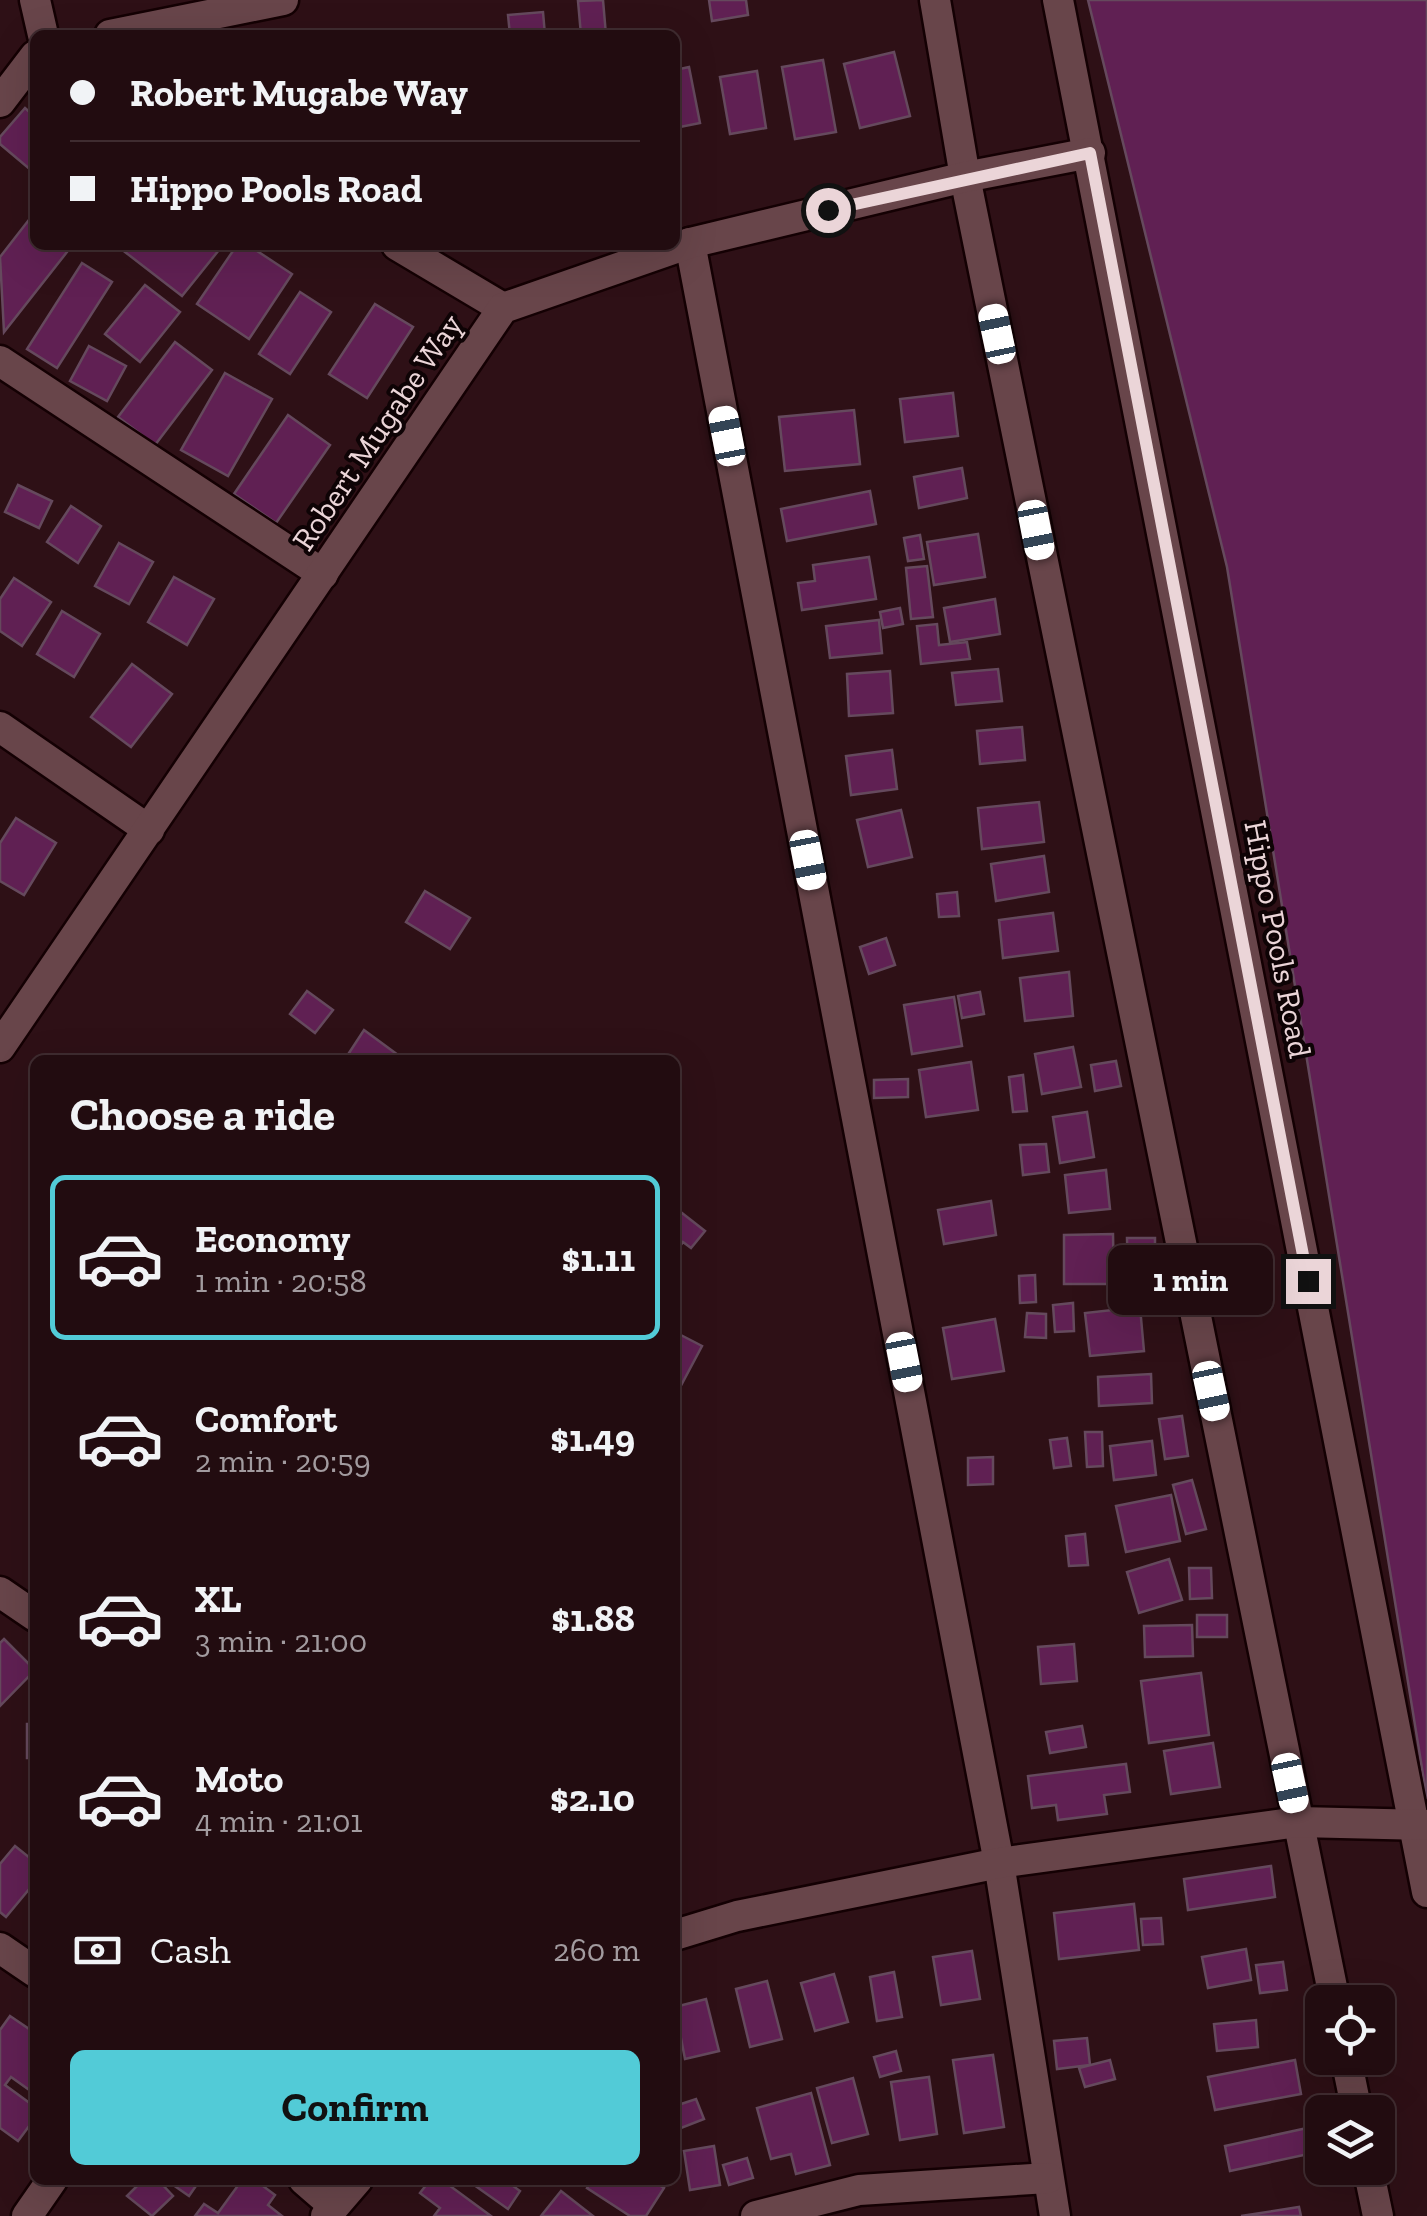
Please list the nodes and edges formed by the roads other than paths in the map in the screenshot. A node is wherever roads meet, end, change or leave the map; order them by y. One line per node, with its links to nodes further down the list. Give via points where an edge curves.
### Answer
1 (35, 0): 5 (street)
2 (283, 0): 6 (street)
3 (935, 0): 10 (street)
4 (1058, 0): 9 (street, Hippo Pools Road)
5 (42, 30)
6 (135, 30)
7 (30, 63): 8 (street)
8 (0, 102)
9 (1090, 153): 10 (street, Robert Mugabe Way); 24 (street, Hippo Pools Road)
10 (965, 177): 11 (street, Robert Mugabe Way); 23 (street)
11 (690, 244): 12 (street, Robert Mugabe Way); 25 (street)
12 (680, 247)
13 (405, 250): 15 (street)
14 (672, 250): 15 (street, Robert Mugabe Way)
15 (503, 308): 17 (street, Robert Mugabe Way)
16 (0, 362): 17 (street)
17 (324, 574): 19 (street, Robert Mugabe Way)
18 (0, 728): 19 (street)
19 (149, 830): 20 (street, Robert Mugabe Way)
20 (0, 1046)
21 (0, 1592): 22 (street)
22 (30, 1613)
23 (1298, 1822): 24 (street); 25 (street); 30 (street)
24 (1420, 1825): 26 (street, Hippo Pools Road)
25 (999, 1864): 27 (street); 31 (street)
26 (1427, 1892)
27 (680, 1933)
28 (0, 1948): 29 (street)
29 (30, 1969)
30 (1331, 1985)
31 (1048, 2178): 38 (street, via 858,2190); 39 (street)
32 (48, 2185): 37 (street)
33 (308, 2185): 36 (street)
34 (353, 2185): 36 (street)
35 (1372, 2185): 40 (street)
36 (330, 2211)
37 (26, 2216)
38 (756, 2216)
39 (1056, 2216)
40 (1378, 2216)

